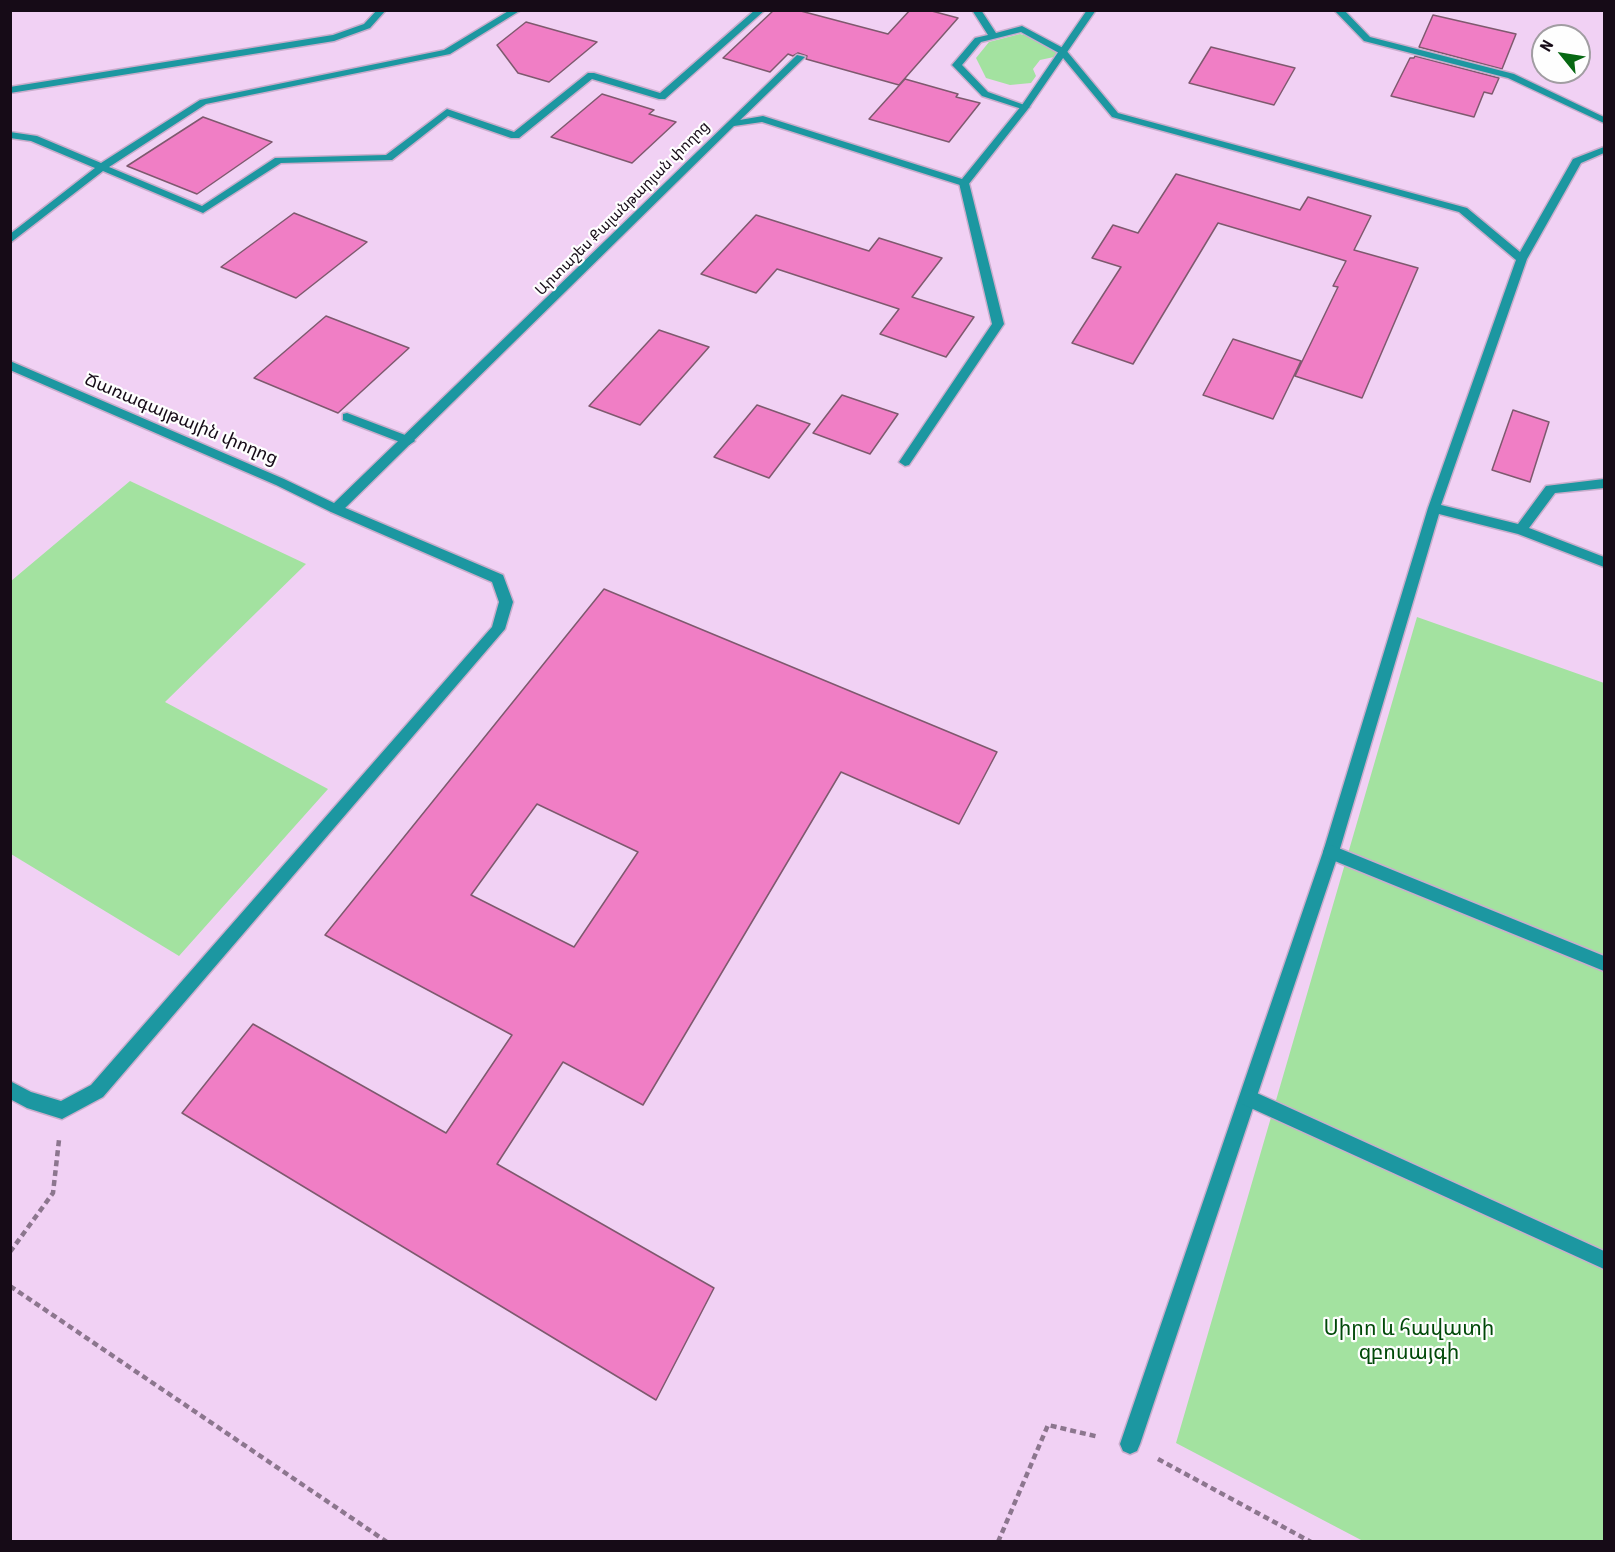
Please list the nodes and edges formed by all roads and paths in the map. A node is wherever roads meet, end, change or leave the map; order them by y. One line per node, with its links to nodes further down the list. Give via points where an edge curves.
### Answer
1 (382, 10): 10 (street, via 376,21 364,29 334,38)
2 (517, 10): 16 (street, via 447,52 202,102)
3 (761, 10): 16 (street, via 662,97 591,75 514,136 447,112 388,158 279,159 203,210)
4 (976, 10): 7 (street)
5 (1092, 10): 8 (street)
6 (1338, 10): 12 (street, via 1367,39 1510,76)
7 (993, 36): 8 (street, via 1022,29); 11 (street, via 978,40 957,65 985,94)
8 (1062, 51): 11 (street); 19 (street, via 1115,115 1463,210)
9 (800, 57): 13 (street)
10 (10, 90)
11 (1026, 106): 17 (street)
12 (1605, 120)
13 (731, 124): 17 (street, Արտաշես Քալանթարյան փողոց, via 763,119); 22 (street, Արտաշես Քալանթարյան փողոց)
14 (10, 135): 16 (street, via 33,138)
15 (1605, 150): 19 (street, via 1576,161)
16 (102, 167): 18 (street)
17 (964, 183): 23 (street, via 998,324)
18 (10, 240)
19 (1522, 259): 25 (street)
20 (10, 365): 26 (street, Ճառագայթային փողոց)
21 (347, 417): 22 (street)
22 (409, 441): 26 (street, Արտաշես Քալանթարյան փողոց)
23 (905, 462)
24 (1605, 483): 27 (street, via 1551,489)
25 (1434, 508): 27 (street); 29 (street)
26 (336, 509): 33 (street, Ճառագայթային փողոց, via 498,579 506,602 498,629 97,1091)
27 (1521, 530): 28 (street)
28 (1605, 562)
29 (1331, 852): 30 (street); 32 (street)
30 (1605, 964)
31 (10, 1089): 33 (street)
32 (1248, 1098): 35 (street); 37 (street)
33 (62, 1110): 34 (path, via 53,1193)
34 (10, 1252)
35 (1605, 1260)
36 (10, 1286): 38 (path)
37 (1131, 1444): 39 (path, via 1047,1425); 40 (path)
38 (387, 1542)
39 (998, 1542)
40 (1311, 1542)

